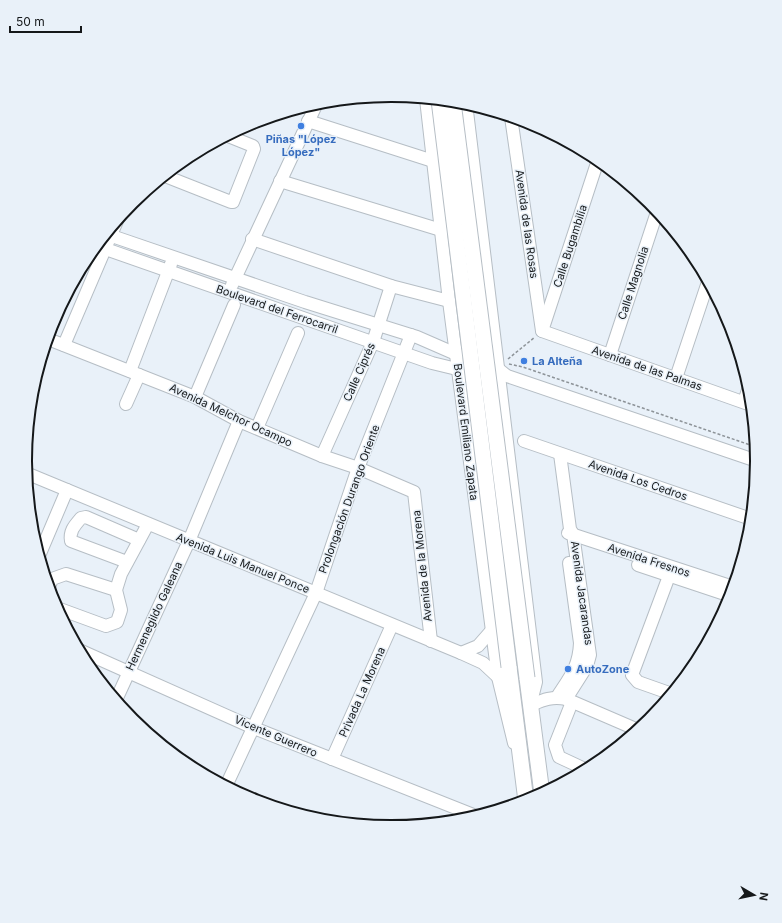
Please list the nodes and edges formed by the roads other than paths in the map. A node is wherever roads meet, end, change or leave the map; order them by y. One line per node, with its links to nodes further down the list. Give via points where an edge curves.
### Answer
1 (428, 105): 9 (street, Boulevard Emiliano Zapata)
2 (429, 105): 84 (main road, Boulevard Emiliano Zapata, bridge)
3 (453, 108): 78 (main road, bridge)
4 (313, 111): 6 (street)
5 (467, 111): 38 (street)
6 (308, 122): 9 (street); 12 (street)
7 (512, 124): 28 (street, Avenida de las Rosas)
8 (235, 139): 11 (street, via 253,146 254,149 233,202)
9 (433, 161): 15 (street, Boulevard Emiliano Zapata)
10 (596, 167): 28 (street, Calle Bugambilia)
11 (171, 178)
12 (280, 181): 15 (street); 16 (street)
13 (655, 218): 36 (street, Calle Magnolia)
14 (117, 230): 19 (street, Boulevard del Ferrocarril)
15 (441, 230): 25 (street, Boulevard Emiliano Zapata)
16 (252, 239): 21 (street); 22 (street)
17 (103, 248): 20 (street, Boulevard del Ferrocarril)
18 (98, 254): 33 (street)
19 (173, 258): 20 (street); 21 (street, Boulevard del Ferrocarril)
20 (168, 271): 24 (street, Boulevard del Ferrocarril); 39 (street)
21 (234, 279): 24 (street); 27 (street, Boulevard del Ferrocarril)
22 (391, 286): 25 (street); 27 (street, Calle Ciprés)
23 (706, 289): 40 (street)
24 (229, 293): 32 (street, Boulevard del Ferrocarril)
25 (449, 301): 35 (street, Boulevard Emiliano Zapata)
26 (234, 305): 41 (street)
27 (378, 325): 30 (street, Boulevard del Ferrocarril); 32 (street, Calle Ciprés)
28 (542, 331): 36 (street, Avenida de las Palmas)
29 (298, 333): 45 (street)
30 (411, 335): 34 (street, Prolongación Durango Oriente); 35 (street, Boulevard del Ferrocarril)
31 (53, 341): 33 (street, Avenida Melchor Ocampo)
32 (373, 342): 34 (street, Boulevard del Ferrocarril); 48 (street, Calle Ciprés)
33 (64, 345): 39 (street, Avenida Melchor Ocampo)
34 (404, 352): 37 (street, Boulevard del Ferrocarril, via 432,363); 50 (street, Prolongación Durango Oriente)
35 (456, 354): 37 (street, Boulevard Emiliano Zapata); 38 (street, Boulevard del Ferrocarril)
36 (610, 355): 40 (street, Avenida de las Palmas)
37 (458, 369): 38 (street, Boulevard del Ferrocarril); 69 (street, Boulevard Emiliano Zapata)
38 (500, 371): 49 (street); 78 (street, via 536,682)
39 (134, 373): 41 (street, Avenida Melchor Ocampo); 43 (street)
40 (676, 378): 42 (street, Avenida de las Palmas)
41 (195, 397): 44 (street, Avenida Melchor Ocampo)
42 (745, 402)
43 (126, 404)
44 (239, 421): 45 (street, Avenida Melchor Ocampo); 58 (street, Hermenegildo Galeana)
45 (257, 428): 48 (street, Avenida Melchor Ocampo)
46 (524, 441): 47 (street, Avenida Los Cedros)
47 (560, 454): 54 (street, Avenida Los Cedros); 56 (street, Avenida Jacarandas)
48 (322, 456): 50 (street, Avenida Melchor Ocampo)
49 (750, 458)
50 (358, 468): 53 (street, Avenida Melchor Ocampo); 65 (street, Prolongación Durango Oriente)
51 (33, 476): 52 (street, Avenida Luis Manuel Ponce)
52 (67, 490): 55 (street, Avenida Luis Manuel Ponce); 59 (street)
53 (414, 492): 70 (street, Avenida de la Morena)
54 (745, 517)
55 (148, 524): 57 (street); 58 (street, Avenida Luis Manuel Ponce)
56 (570, 536): 61 (street, Avenida Fresnos); 77 (street, Avenida Jacarandas, via 590,655 587,666)
57 (139, 540): 60 (street); 60 (street, via 86,518 81,518 73,527 71,541)
58 (189, 541): 65 (street, Avenida Luis Manuel Ponce); 73 (street, Hermenegildo Galeana)
59 (43, 548)
60 (127, 562): 64 (street)
61 (671, 571): 63 (street, Avenida Fresnos); 66 (street, Avenida Fresnos); 75 (street, via 632,674 638,682)
62 (52, 579): 64 (street, via 66,574)
63 (728, 587)
64 (116, 590): 67 (street, via 121,610 117,622 106,626)
65 (316, 593): 68 (street, Avenida Luis Manuel Ponce); 80 (street, Prolongación Durango Oriente)
66 (725, 594)
67 (65, 611)
68 (392, 625): 70 (street, Avenida Luis Manuel Ponce); 83 (street, Privada La Morena)
69 (492, 630): 71 (street, via 478,646); 74 (street, Boulevard Emiliano Zapata)
70 (431, 641): 71 (street, Avenida Luis Manuel Ponce)
71 (461, 653): 74 (street, Avenida Luis Manuel Ponce, via 483,663)
72 (89, 654): 73 (street, Vicente Guerrero)
73 (128, 672): 76 (street, Hermenegildo Galeana); 80 (street, Vicente Guerrero)
74 (498, 677): 84 (street, Boulevard Emiliano Zapata, via 511,734)
75 (666, 692)
76 (118, 695)
77 (565, 699): 78 (street, via 548,698); 79 (street); 81 (street, Avenida Jacarandas)
78 (530, 705): 82 (main road)
79 (632, 727)
80 (254, 728): 83 (street, Vicente Guerrero); 86 (street, Prolongación Durango Oriente)
81 (555, 745): 82 (street); 85 (street, via 559,757)
82 (536, 747): 87 (main road)
83 (332, 759): 89 (street, Vicente Guerrero)
84 (521, 761): 88 (main road, Boulevard Emiliano Zapata)
85 (579, 766)
86 (228, 781)
87 (541, 787)
88 (525, 794)
89 (467, 812)

